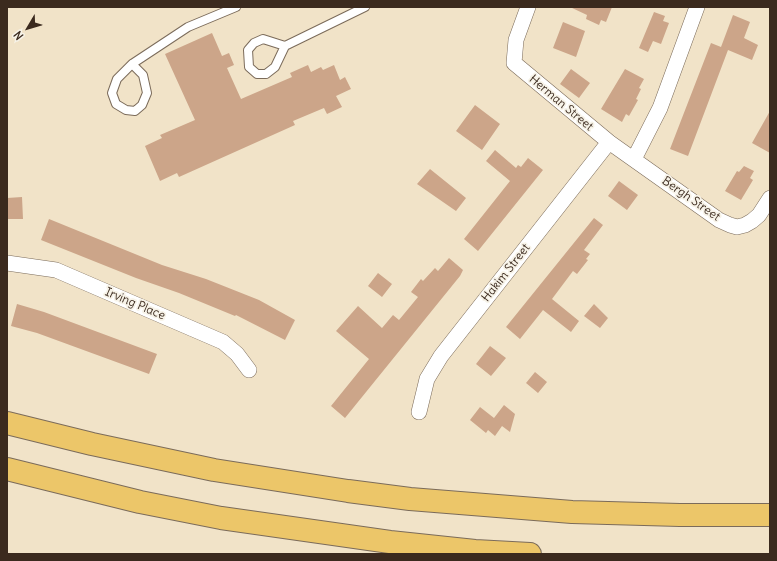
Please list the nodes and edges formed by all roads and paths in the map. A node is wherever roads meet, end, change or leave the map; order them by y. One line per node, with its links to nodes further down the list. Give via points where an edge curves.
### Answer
1 (236, 7): 6 (lane, via 188,27)
2 (365, 7): 5 (lane)
3 (528, 7): 7 (street, Herman Street, via 516,40 514,63)
4 (697, 7): 8 (street, via 660,108)
5 (285, 46): 5 (lane, via 263,39 254,43 248,50 249,67 257,74 266,74 275,67)
6 (132, 64): 6 (lane, via 143,75 147,93 142,105 135,111 126,110 116,104 112,93 117,79)
7 (609, 142): 8 (street, Bergh Street); 12 (street, Hakim Street, via 441,356 427,379)
8 (634, 159): 9 (street, Bergh Street, via 719,220 730,225 737,227 752,221)
9 (770, 198)
10 (7, 263): 11 (street, Irving Place, via 56,270 223,342 237,354)
11 (249, 370)
12 (419, 412)
13 (7, 423): 15 (highway, via 214,470 394,497 572,512)
14 (7, 469): 16 (highway, via 140,502 221,518 390,542)
15 (770, 515)
16 (530, 554)

